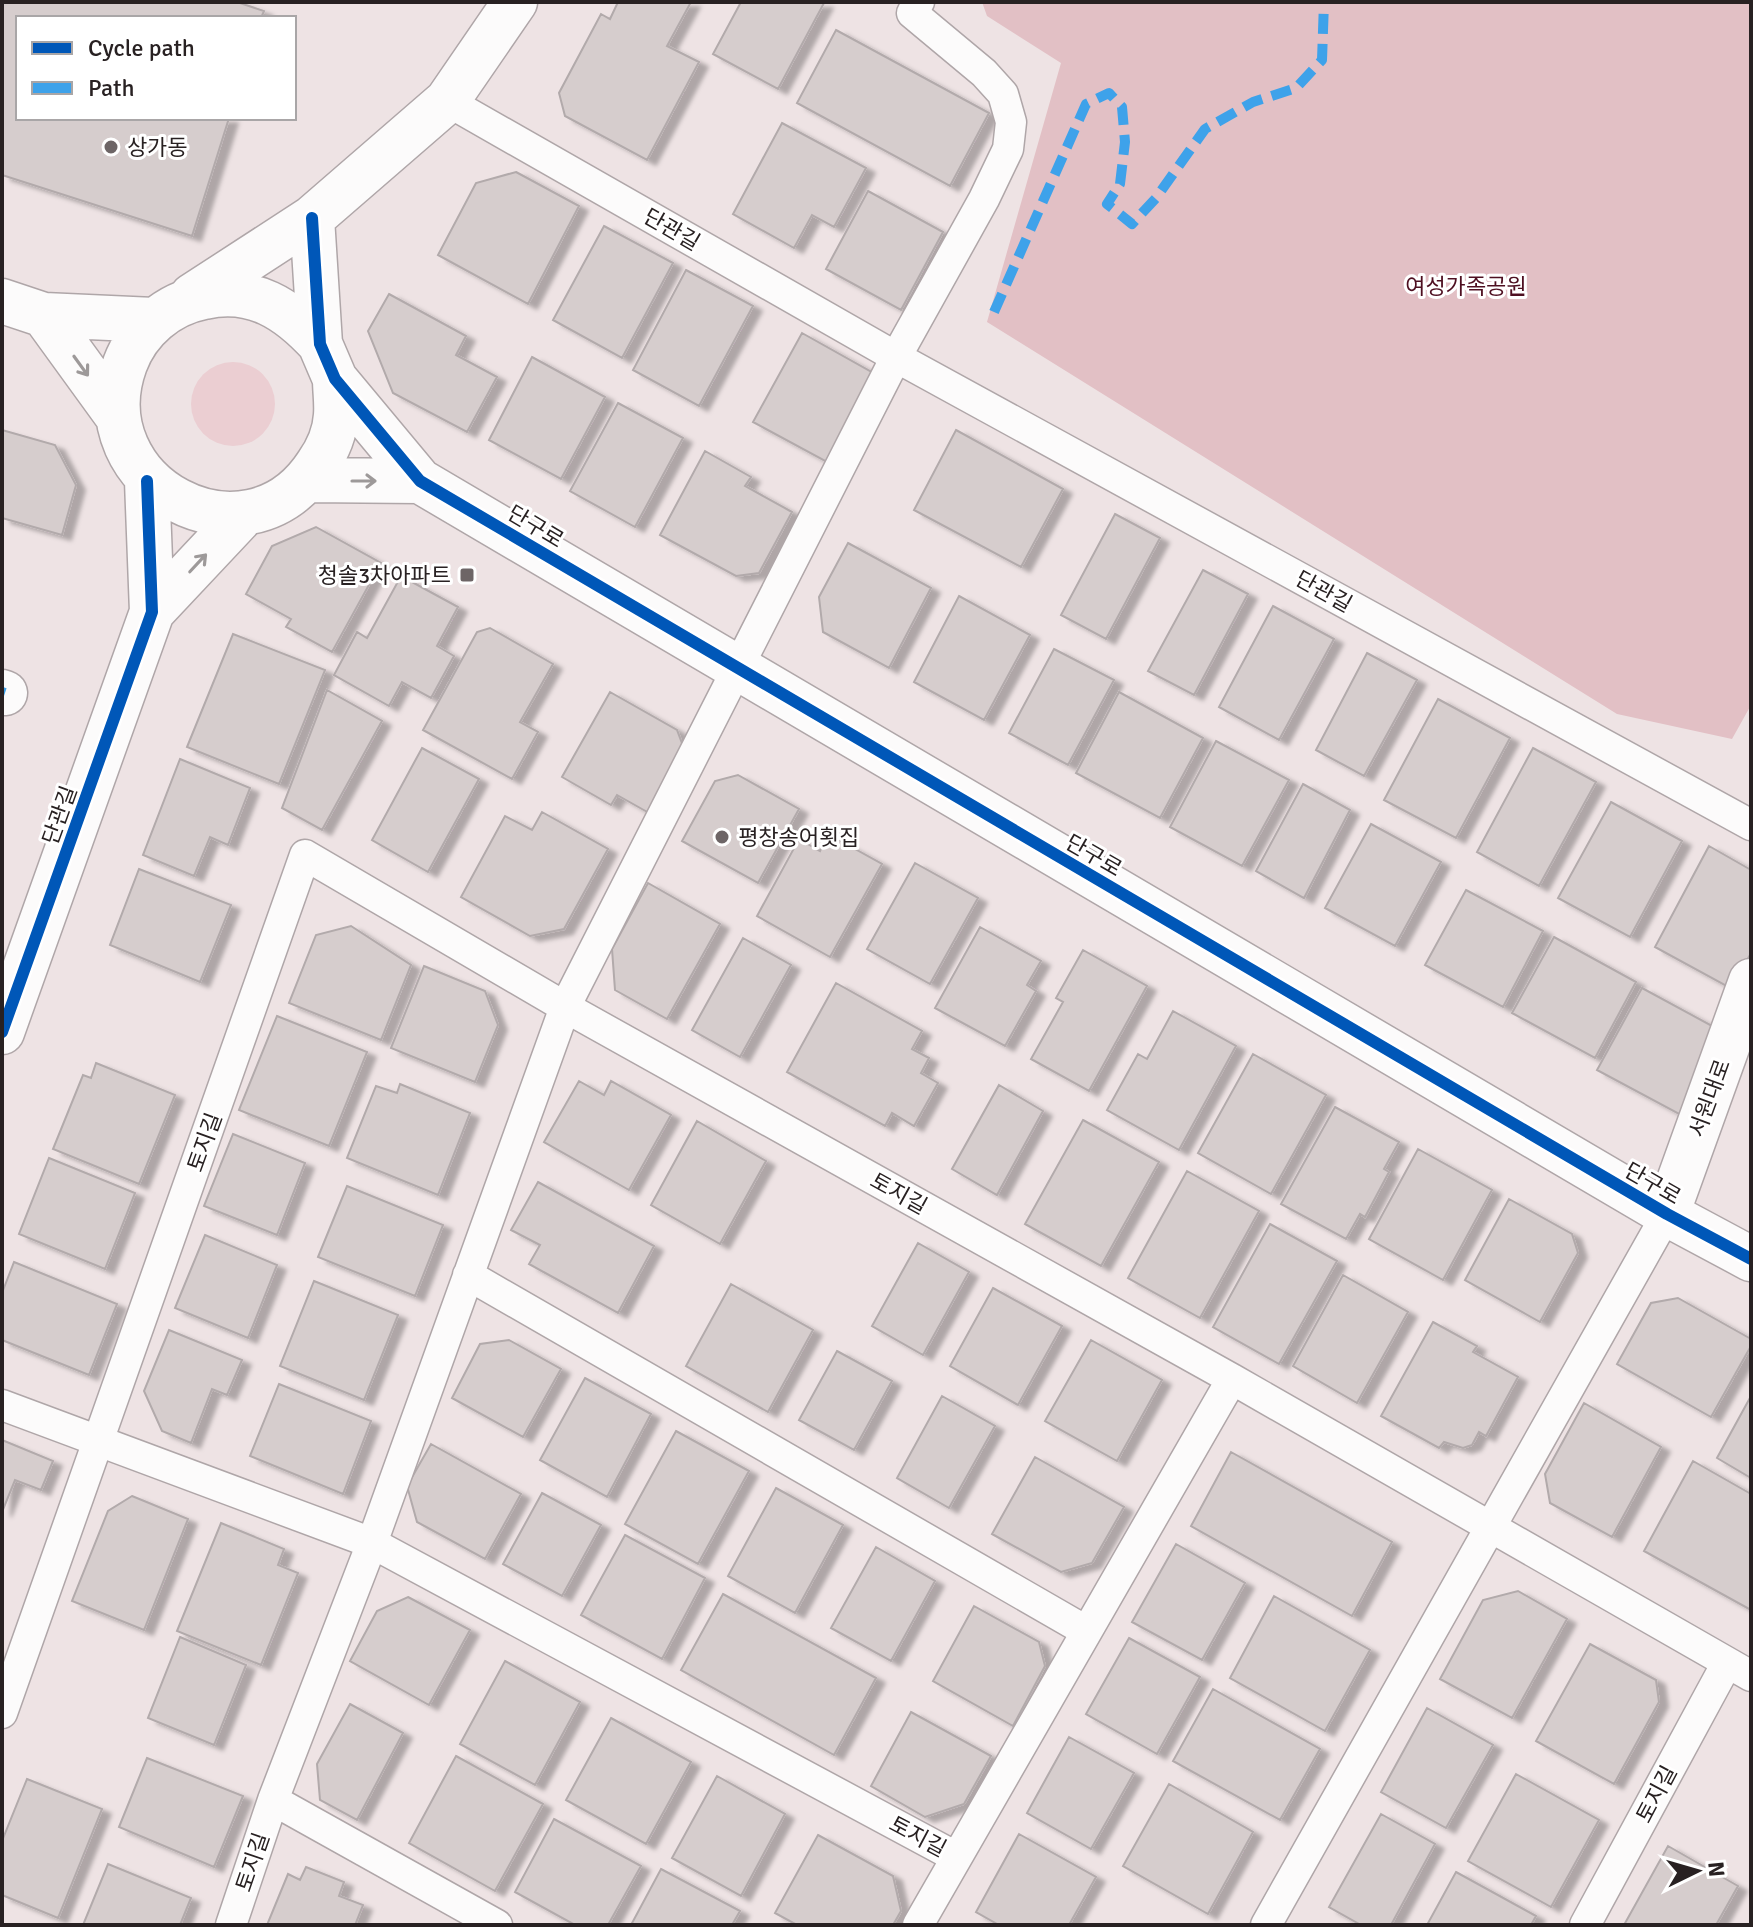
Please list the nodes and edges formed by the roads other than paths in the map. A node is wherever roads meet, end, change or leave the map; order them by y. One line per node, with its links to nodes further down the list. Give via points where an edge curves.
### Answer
1 (515, 2): 3 (street)
2 (909, 6): 8 (lane, via 1003,94 1011,122 1008,149 984,199)
3 (447, 101): 4 (street); 8 (lane, 단관길)
4 (312, 218): 6 (street); 9 (street)
5 (2, 301): 7 (street)
6 (170, 310): 7 (street); 9 (street, via 223,292 261,298 294,315); 10 (street, via 131,348 119,381)
7 (44, 315): 10 (street, one-way to 10)
8 (896, 357): 16 (lane); 17 (lane, 단관길)
9 (328, 361): 11 (street, via 337,417 327,451); 13 (street)
10 (118, 417): 12 (street, via 128,451)
11 (307, 480): 13 (street, one-way to 13); 14 (street, via 279,502)
12 (147, 481): 14 (street, via 176,502 209,513); 15 (street)
13 (420, 481): 16 (street, 단구로)
14 (245, 513): 15 (street, one-way to 14)
15 (152, 612): 20 (street, 단관길)
16 (739, 670): 19 (lane); 21 (street, 단구로)
17 (1751, 825)
18 (1751, 981): 21 (street, 서원대로)
19 (565, 1007): 23 (lane, 토지길); 24 (lane, 토지길); 26 (lane, 토지길, via 305,855)
20 (2, 1032)
21 (1667, 1214): 22 (street, 단구로); 27 (lane)
22 (1751, 1259)
23 (468, 1275): 28 (lane, 토지길); 29 (lane)
24 (1232, 1379): 27 (lane, 토지길); 29 (lane, 토지길)
25 (2, 1405): 26 (lane)
26 (98, 1440): 28 (lane); 31 (lane, 토지길)
27 (1491, 1529): 30 (lane, 토지길); 37 (lane)
28 (372, 1543): 32 (lane, 토지길); 33 (lane, 토지길)
29 (1086, 1631): 33 (lane, 토지길)
30 (1739, 1670): 38 (lane, 토지길)
31 (2, 1713)
32 (273, 1800): 34 (lane, 토지길); 35 (lane, 토지길)
33 (956, 1857): 36 (lane, 토지길)
34 (231, 1925)
35 (497, 1925)
36 (918, 1925)
37 (1266, 1925)
38 (1585, 1925)

